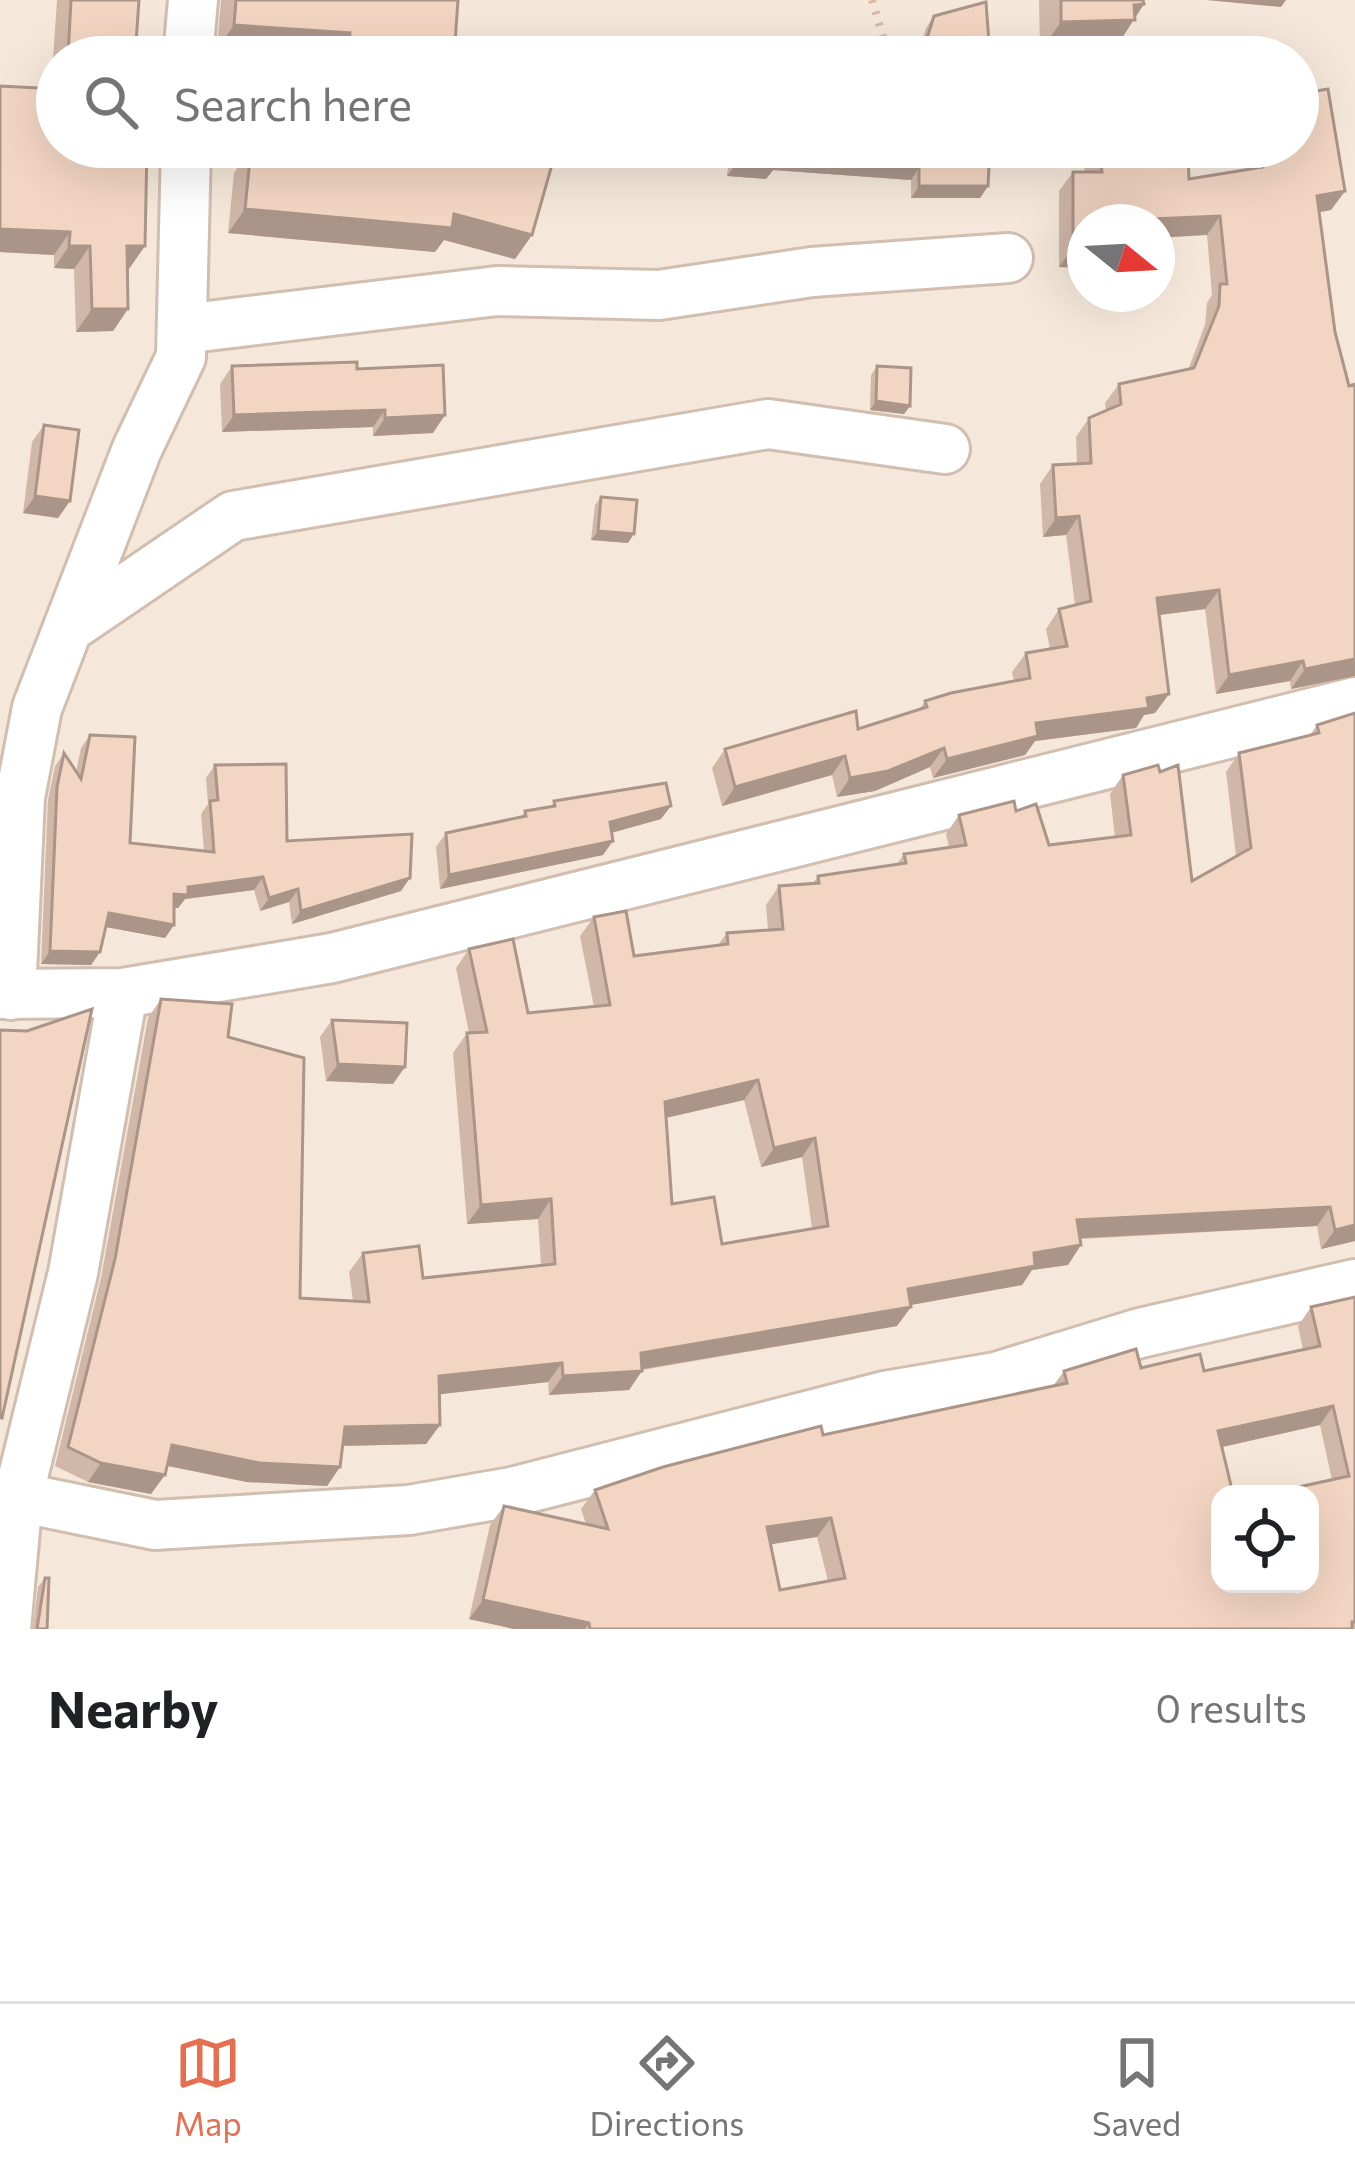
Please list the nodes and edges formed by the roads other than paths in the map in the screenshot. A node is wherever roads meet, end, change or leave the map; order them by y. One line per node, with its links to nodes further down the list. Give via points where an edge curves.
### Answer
1 (194, 0): 2 (street)
2 (191, 36)
3 (186, 168): 5 (street)
4 (1008, 258): 5 (street, via 812,272 659,295 497,290)
5 (182, 343): 7 (street)
6 (945, 449): 7 (street, via 768,424 233,516)
7 (73, 625): 10 (street, via 38,708 20,797)
8 (1355, 702): 9 (street, via 332,958)
9 (123, 993): 10 (street); 12 (street, via 73,1273)
10 (6, 995)
11 (1355, 1284): 12 (street, via 512,1492 410,1510 155,1525)
12 (15, 1475): 13 (street)
13 (6, 1629)

